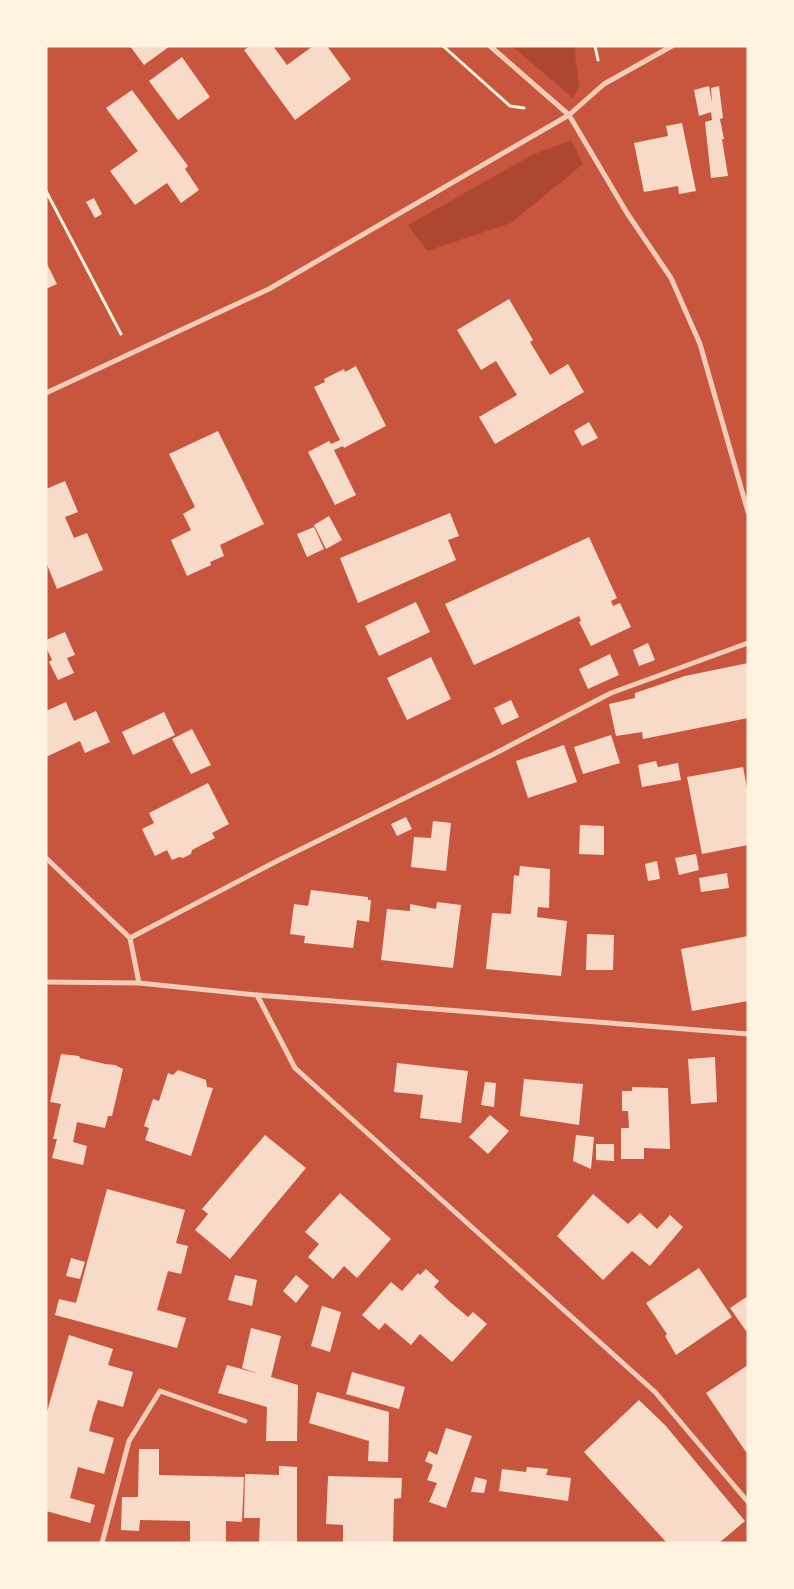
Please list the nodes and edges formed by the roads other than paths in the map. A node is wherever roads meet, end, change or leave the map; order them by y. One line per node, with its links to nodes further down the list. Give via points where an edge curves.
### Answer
1 (490, 46): 3 (street)
2 (672, 46): 3 (street, via 604,84)
3 (569, 115): 4 (street, via 269,290); 5 (street, via 627,213 671,278 700,344)
4 (46, 393)
5 (748, 512)
6 (748, 643): 8 (street, via 611,693)
7 (46, 858): 8 (street)
8 (130, 938): 10 (street)
9 (46, 982): 10 (street)
10 (139, 983): 11 (street)
11 (257, 995): 12 (street); 14 (street, via 295,1068 655,1392)
12 (748, 1034)
13 (245, 1421): 15 (street, via 160,1391 129,1441)
14 (748, 1502)
15 (102, 1543)

